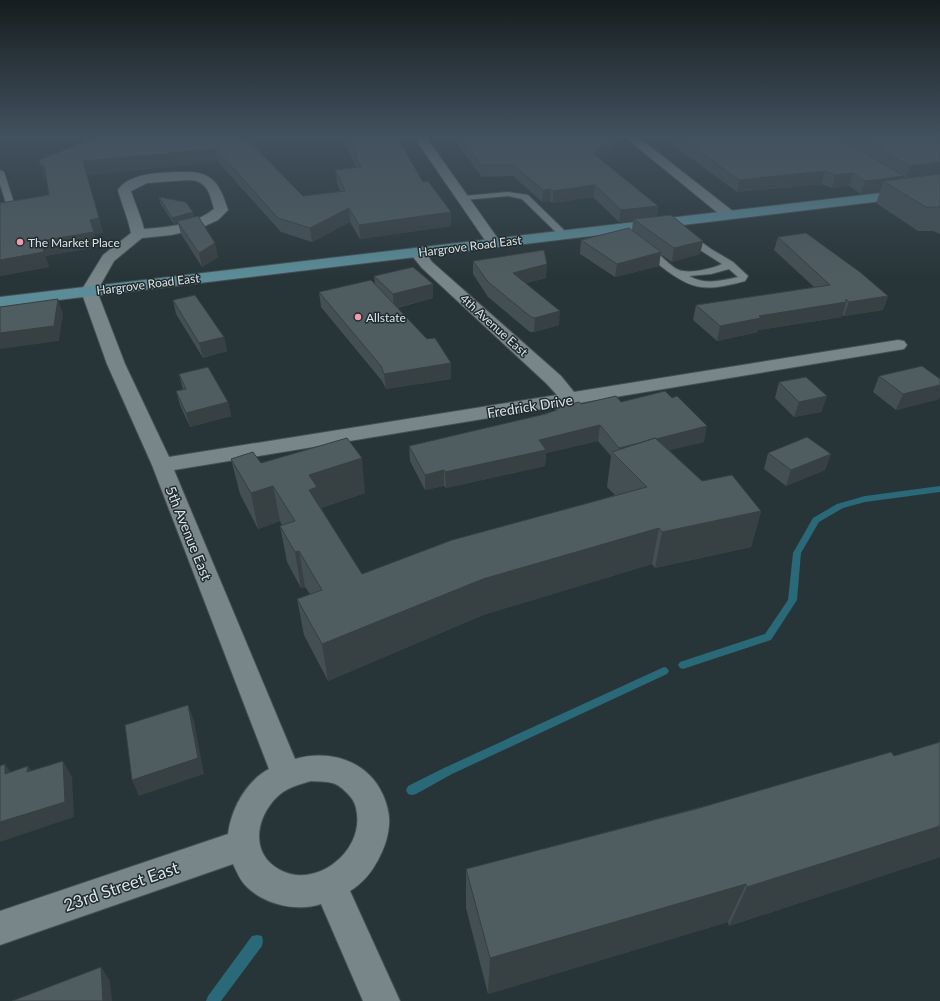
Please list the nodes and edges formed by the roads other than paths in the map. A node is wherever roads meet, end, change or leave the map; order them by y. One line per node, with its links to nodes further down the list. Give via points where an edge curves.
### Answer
1 (4, 184): 10 (lane, via 10,203)
2 (131, 184): 14 (street, via 124,190 136,218)
3 (209, 184): 14 (street, via 222,210 213,218 197,224)
4 (454, 184): 9 (street)
5 (690, 184): 11 (street)
6 (904, 184): 8 (street)
7 (940, 190): 8 (main road, Hargrove Road East)
8 (919, 193): 11 (main road, Hargrove Road East)
9 (464, 198): 15 (lane, via 508,194 524,197); 16 (street)
10 (0, 210)
11 (729, 215): 12 (main road, Hargrove Road East)
12 (675, 222): 13 (main road, Hargrove Road East); 18 (lane, via 698,245)
13 (617, 228): 15 (main road, Hargrove Road East); 19 (lane)
14 (138, 234): 20 (street, via 108,258)
15 (564, 235): 16 (main road, Hargrove Road East)
16 (494, 243): 17 (main road, Hargrove Road East)
17 (416, 252): 20 (main road, Hargrove Road East); 23 (street, 4th Avenue East, via 427,265 554,380)
18 (730, 264): 19 (lane, via 718,269); 19 (lane, via 744,276 742,279 700,285)
19 (678, 273)
20 (90, 291): 21 (main road, Hargrove Road East); 24 (street, 5th Avenue East, via 116,364)
21 (0, 302)
22 (898, 345): 23 (street, Fredrick Drive)
23 (571, 400): 24 (street, Fredrick Drive)
24 (162, 465): 25 (street, 5th Avenue East)
25 (287, 775): 26 (street, via 267,787 253,804 244,824); 27 (street, via 311,768 334,769 354,779 368,795 375,815 373,838 364,857 349,873)
26 (242, 845): 27 (street, via 249,865 263,880 283,890 306,892); 28 (street, 23rd Street East)
27 (330, 885): 29 (street)
28 (0, 928)
29 (382, 1001)

